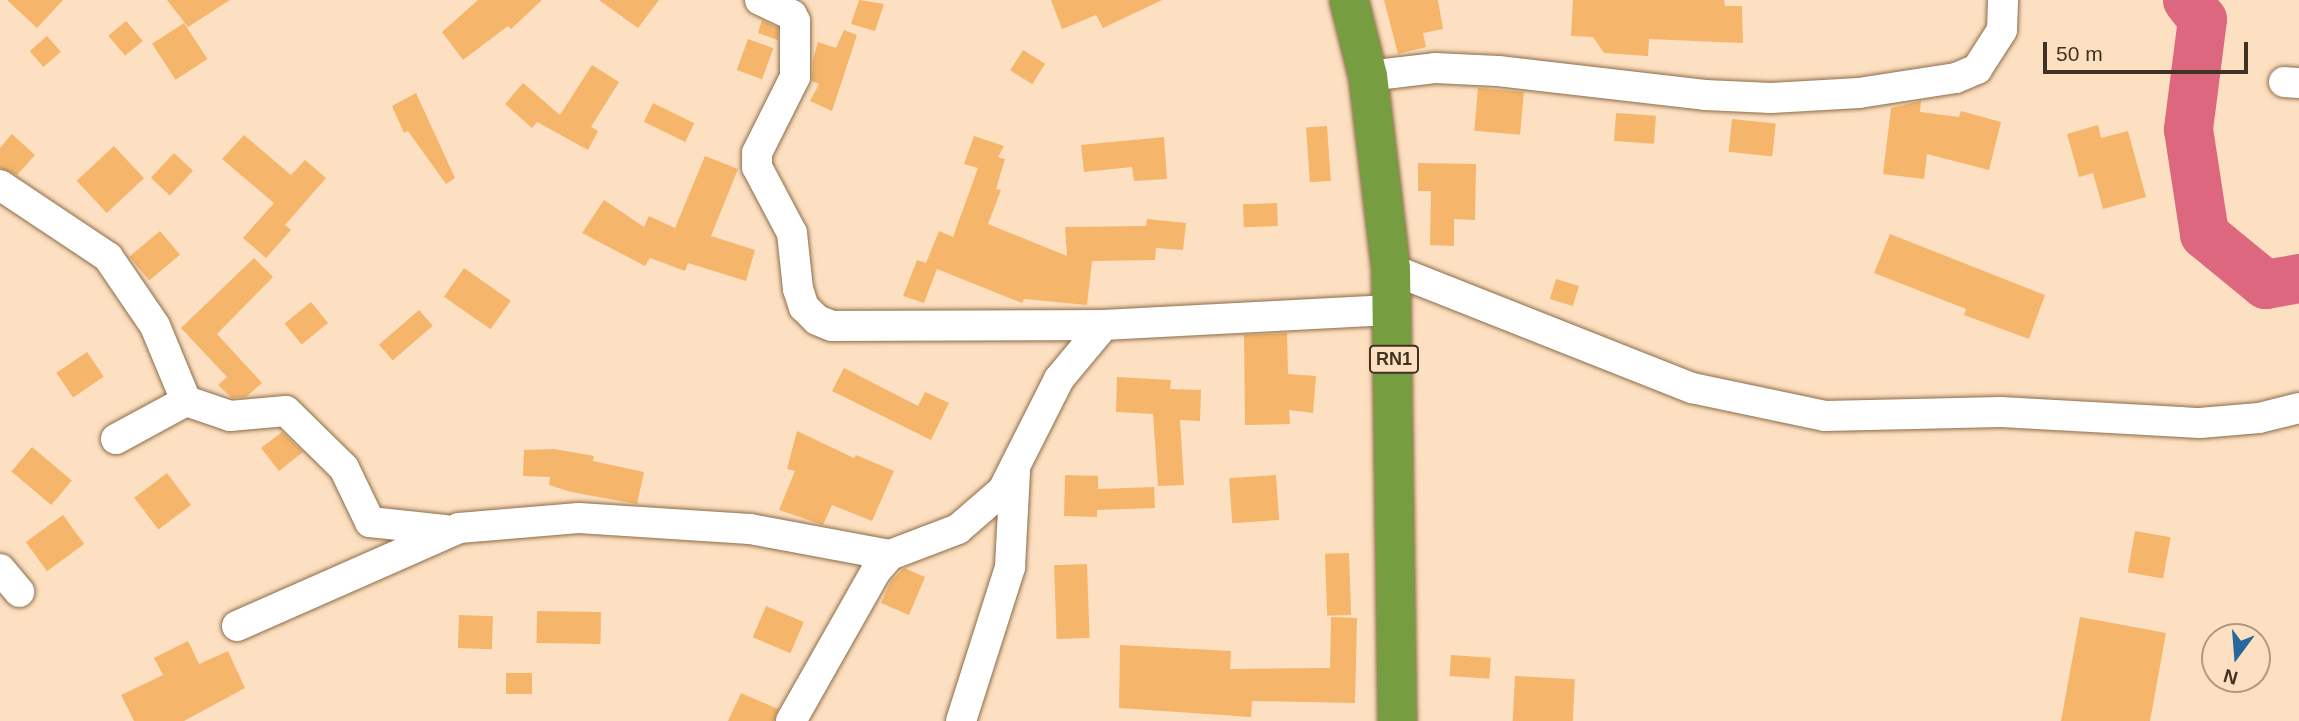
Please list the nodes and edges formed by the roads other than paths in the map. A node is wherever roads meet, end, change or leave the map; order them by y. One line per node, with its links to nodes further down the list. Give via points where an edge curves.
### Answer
1 (760, 0): 8 (street, via 792,15 795,21 795,77 757,153 757,167 792,233 798,289 804,307 817,320 832,326)
2 (1349, 0): 4 (highway, RN1)
3 (2003, 0): 4 (street, via 2002,30 1978,69 1956,78 1859,93 1771,98 1435,68)
4 (1368, 76): 6 (highway, RN1)
5 (0, 185): 9 (street, via 108,257 155,326)
6 (1391, 269): 7 (highway, RN1); 10 (street, via 1692,388 1825,416 2001,412 2200,423 2259,418)
7 (1394, 310): 8 (street); 20 (highway, RN1)
8 (1104, 325): 12 (street, via 1059,379)
9 (186, 401): 11 (street); 13 (street, via 230,415 279,410 292,414 344,468 370,522)
10 (2299, 408)
11 (116, 439)
12 (1015, 472): 14 (street, via 1003,490 958,528); 19 (street, via 1010,567)
13 (449, 530): 14 (street, via 592,519 764,530); 17 (street)
14 (890, 555): 18 (street)
15 (0, 569): 16 (street)
16 (19, 592)
17 (237, 626)
18 (791, 721)
19 (961, 721)
20 (1397, 721)

